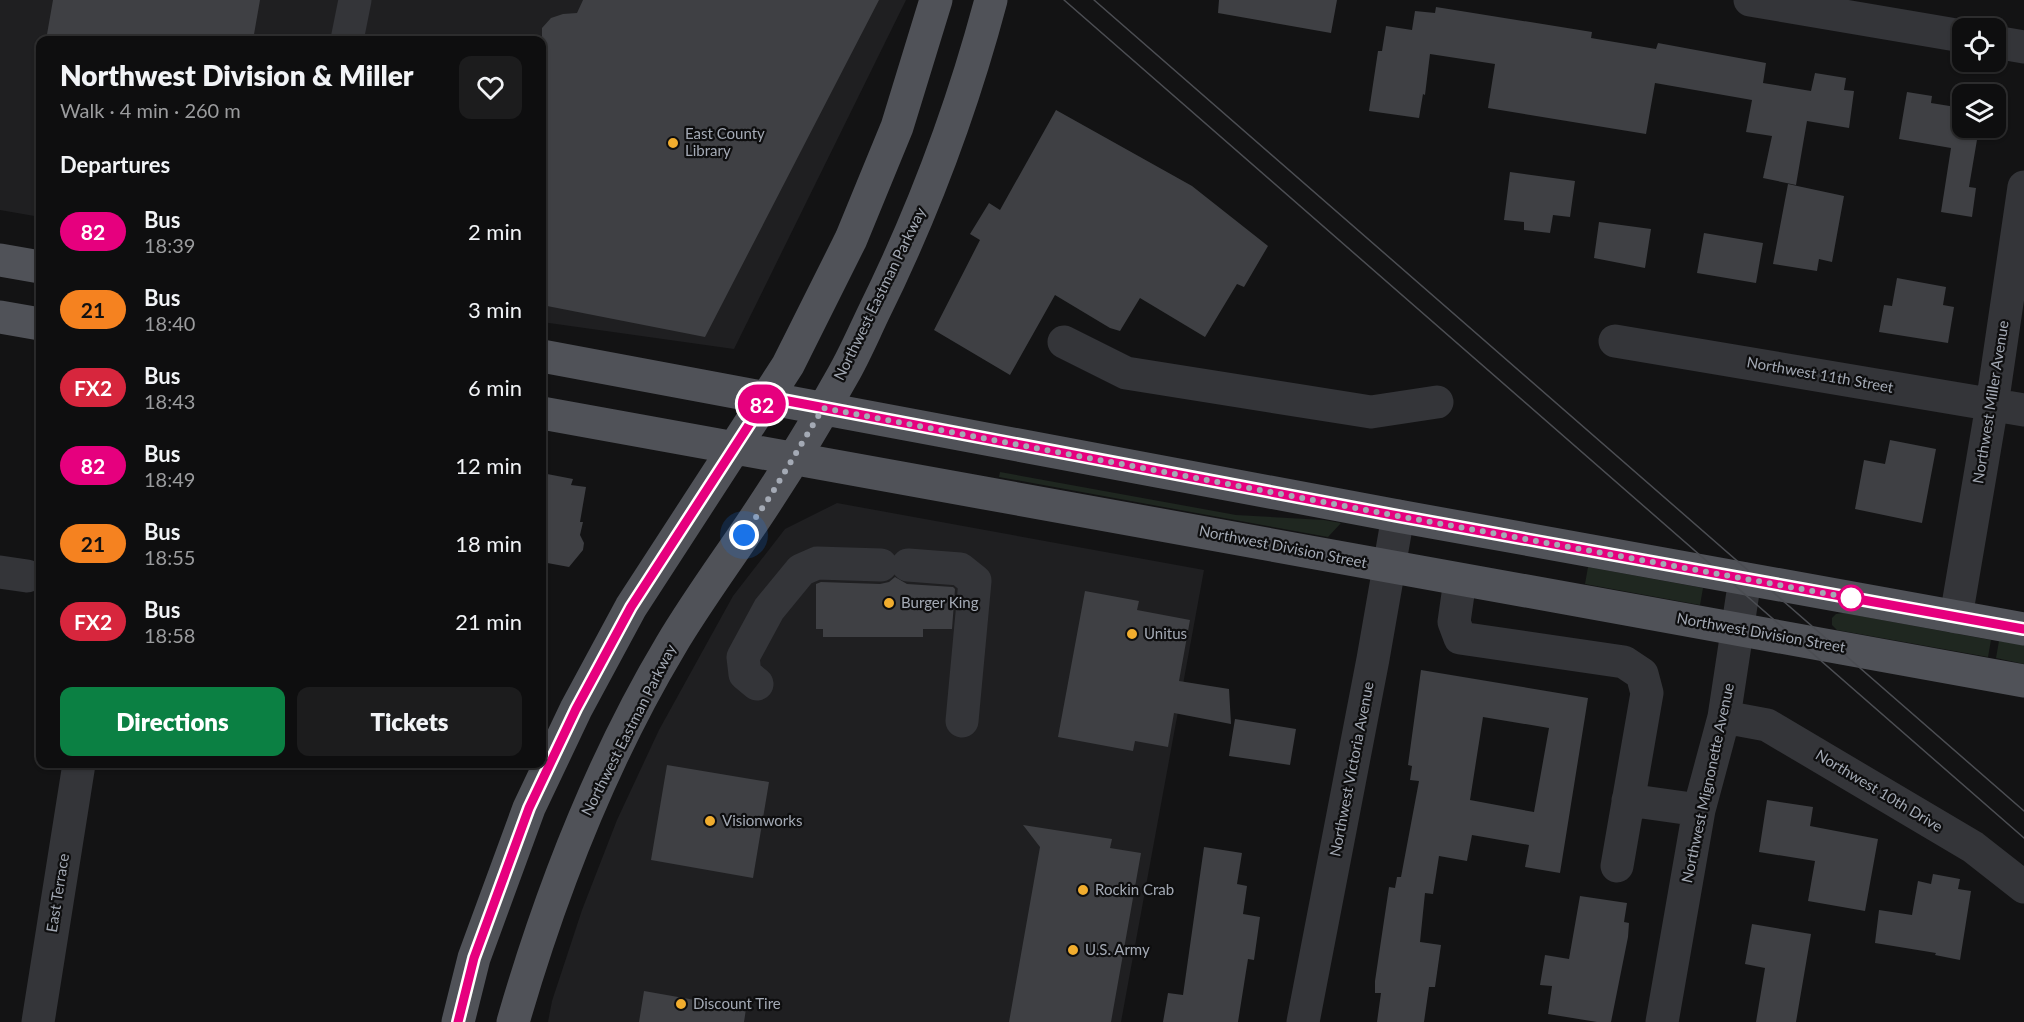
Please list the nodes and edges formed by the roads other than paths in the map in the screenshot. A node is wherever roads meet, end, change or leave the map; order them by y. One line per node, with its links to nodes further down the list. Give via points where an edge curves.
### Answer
1 (355, 0): 6 (street)
2 (936, 0): 17 (main road, via 897,128 855,230 790,360)
3 (991, 0): 20 (main road, Northwest Eastman Parkway, via 949,139 925,201 859,344)
4 (1750, 0): 5 (street)
5 (1952, 34)
6 (348, 36)
7 (2006, 44): 8 (street)
8 (2024, 47)
9 (2024, 187): 19 (street, Northwest Miller Avenue)
10 (0, 260): 11 (main road)
11 (36, 266)
12 (0, 317): 13 (main road)
13 (36, 323)
14 (1615, 341): 19 (street, Northwest 11th Street)
15 (1064, 342): 18 (street, via 1126,373 1149,377 1371,412)
16 (546, 357): 17 (main road)
17 (767, 397): 20 (main road); 23 (main road)
18 (1437, 402)
19 (1992, 405): 21 (street, Northwest 11th Street); 29 (street, Northwest Miller Avenue)
20 (823, 408): 24 (main road, Northwest Eastman Parkway); 25 (main road)
21 (2024, 410)
22 (546, 414): 23 (main road, Northwest Division Street)
23 (735, 448): 24 (main road, Northwest Division Street); 42 (main road, via 631,607 529,808 474,958)
24 (793, 458): 26 (main road, Northwest Division Street); 43 (main road, Northwest Eastman Parkway, via 670,646 627,726 574,840)
25 (1398, 516): 26 (street, Northwest Victoria Avenue); 27 (main road)
26 (1390, 567): 28 (main road, Northwest Division Street); 44 (street, Northwest Victoria Avenue)
27 (1745, 579): 29 (main road); 31 (street, Northwest Mignonette Avenue)
28 (1460, 580): 31 (main road, Northwest Division Street); 37 (street, via 1454,622 1460,638 1624,663 1642,674 1647,693)
29 (1956, 617): 30 (main road)
30 (2024, 628)
31 (1737, 629): 32 (main road, Northwest Division Street); 34 (street, Northwest Mignonette Avenue)
32 (2024, 681)
33 (757, 684): 35 (street, via 744,674 743,657 769,609 801,570 817,563 960,569 975,581)
34 (1724, 717): 38 (street, Northwest Mignonette Avenue); 40 (street, Northwest 10th Drive, via 1767,725 1973,847)
35 (962, 721)
36 (78, 768): 41 (street, East Terrace)
37 (1628, 800): 38 (street); 39 (street)
38 (1699, 810): 45 (street, Northwest Mignonette Avenue)
39 (1617, 866)
40 (2024, 887)
41 (38, 1022)
42 (458, 1022)
43 (513, 1022)
44 (1303, 1022)
45 (1662, 1022)

